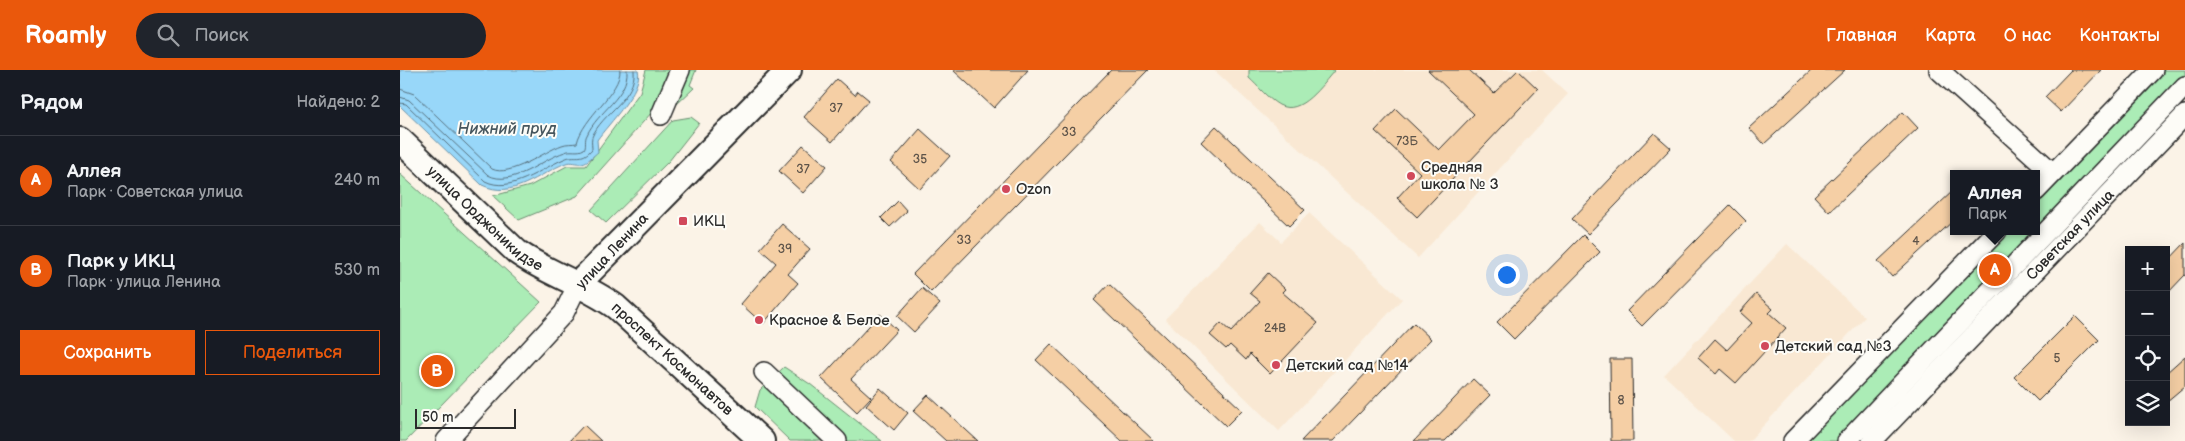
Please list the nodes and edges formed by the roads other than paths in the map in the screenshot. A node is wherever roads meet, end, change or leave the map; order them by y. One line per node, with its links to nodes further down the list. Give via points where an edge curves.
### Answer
1 (680, 70): 6 (street)
2 (789, 70): 12 (main road, улица Ленина)
3 (1939, 70): 9 (street)
4 (2153, 70): 9 (street)
5 (2185, 86): 18 (street)
6 (661, 115)
7 (2185, 116): 19 (street, Советская улица)
8 (400, 140): 12 (main road, улица Орджоникидзе, via 501,238 534,264)
9 (2054, 173): 10 (street)
10 (2040, 187)
11 (1993, 235): 17 (street)
12 (578, 284): 14 (street, улица Ленина, via 564,313); 15 (main road, проспект Космонавтов, via 616,307)
13 (764, 372): 16 (street)
14 (446, 441)
15 (762, 441)
16 (837, 441)
17 (1793, 441)
18 (1847, 441)
19 (1872, 441)

